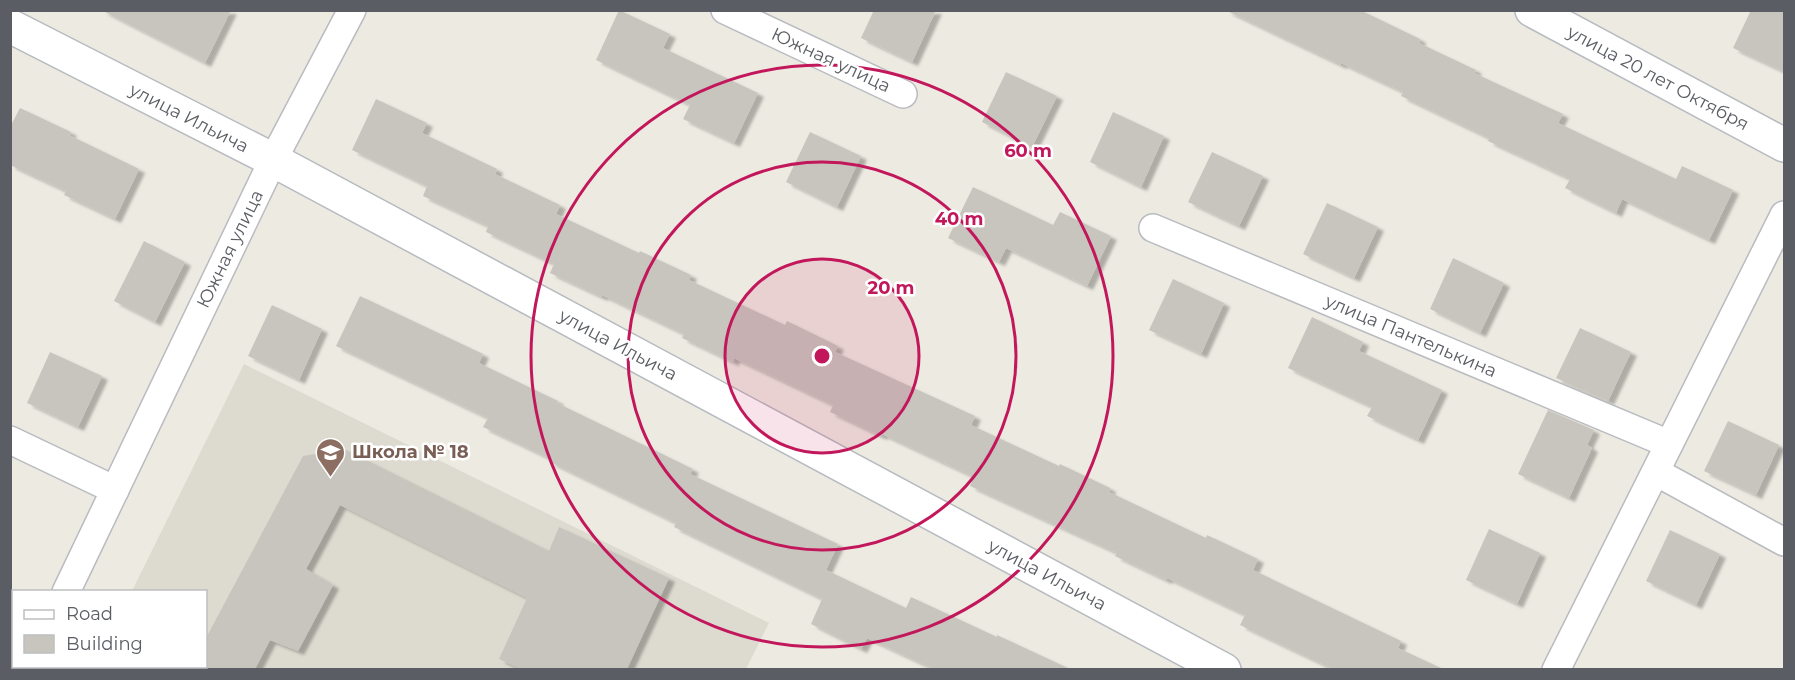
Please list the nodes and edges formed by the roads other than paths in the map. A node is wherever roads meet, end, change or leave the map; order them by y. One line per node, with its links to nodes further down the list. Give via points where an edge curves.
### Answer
1 (352, 10): 7 (street, Южная улица)
2 (725, 10): 5 (street, Южная улица)
3 (1532, 10): 6 (main road, улица 20 лет Октября)
4 (10, 26): 7 (main road, улица Ильича)
5 (903, 94)
6 (1785, 145)
7 (273, 160): 13 (street, Южная улица); 16 (main road, улица Ильича)
8 (1785, 215): 11 (street)
9 (1153, 228): 11 (street, улица Пантелькина)
10 (10, 440): 13 (street)
11 (1670, 444): 12 (street)
12 (1656, 472): 14 (street); 17 (street)
13 (115, 490): 15 (street, Южная улица)
14 (1785, 542)
15 (66, 590)
16 (1224, 669)
17 (1556, 669)

